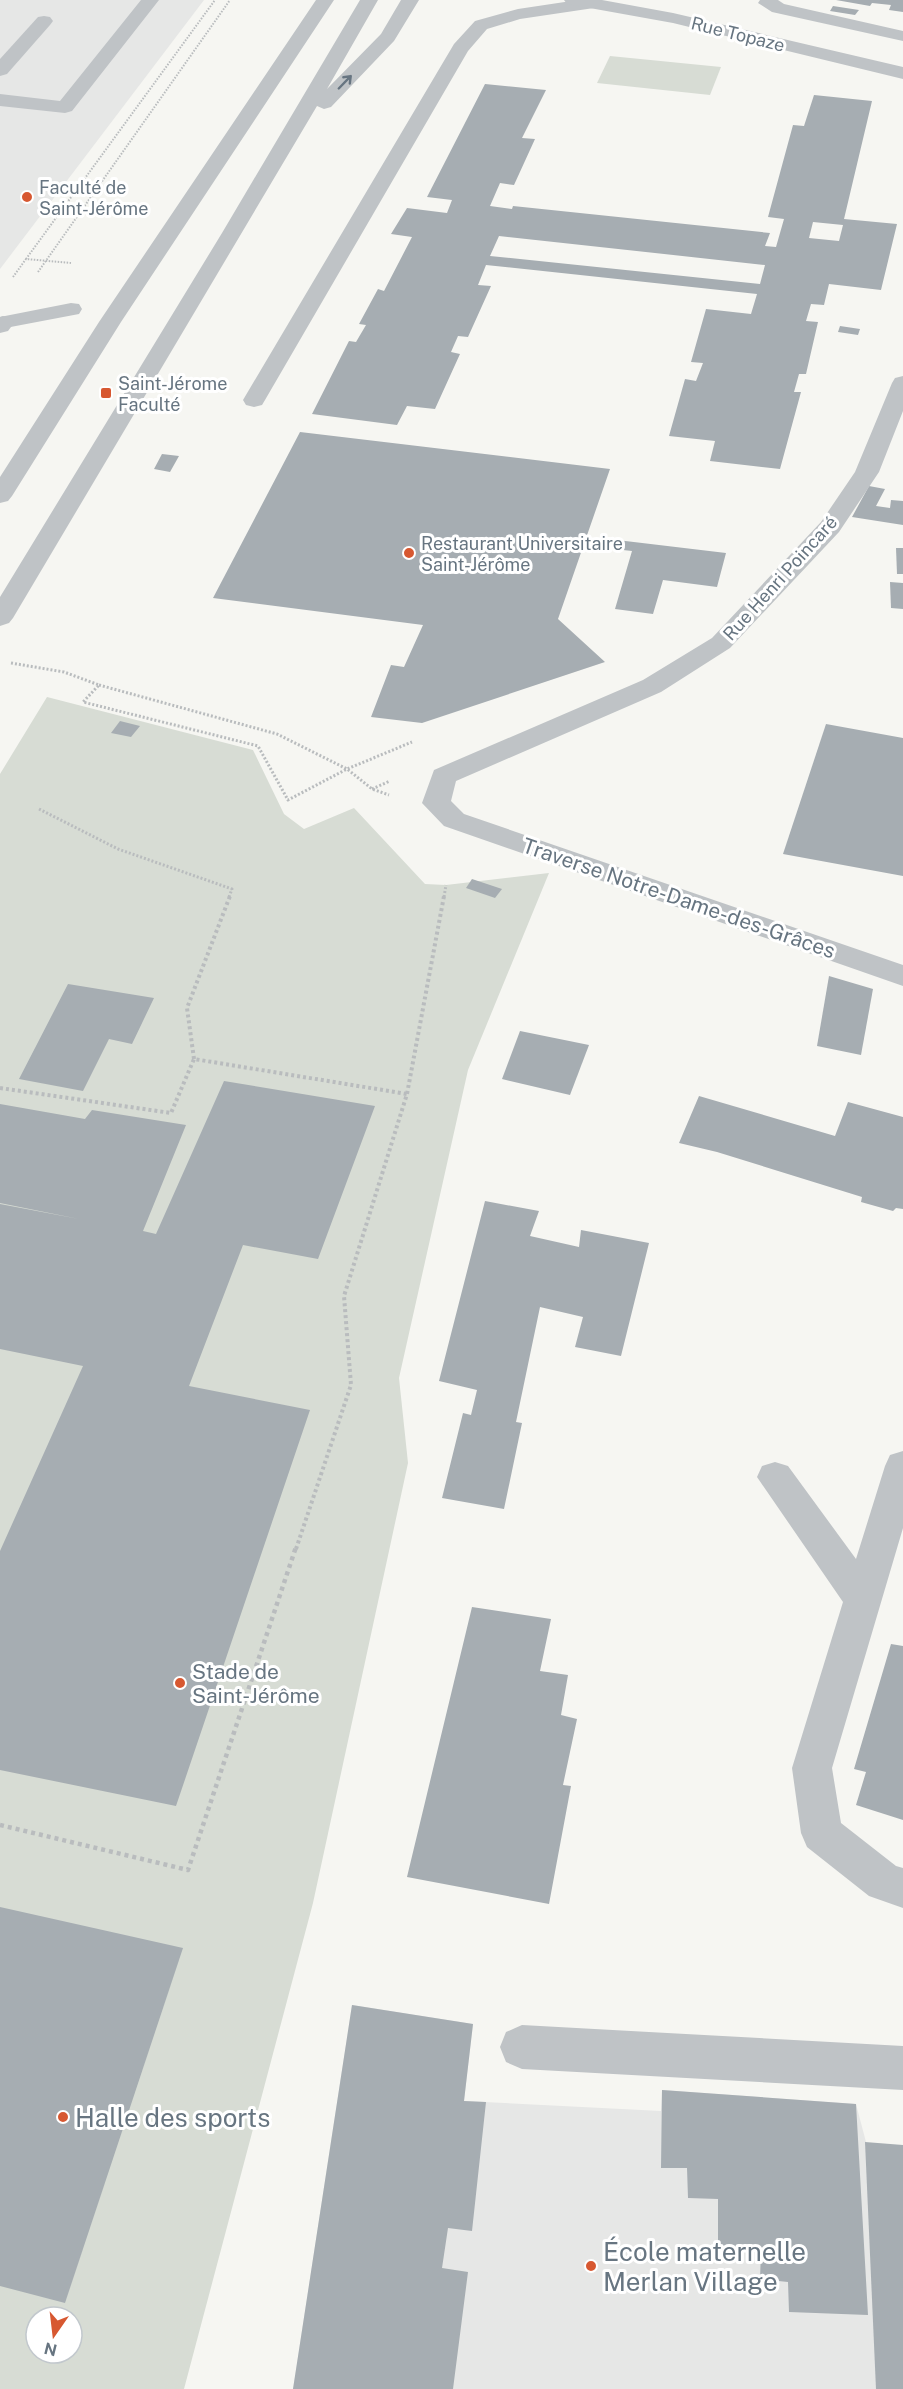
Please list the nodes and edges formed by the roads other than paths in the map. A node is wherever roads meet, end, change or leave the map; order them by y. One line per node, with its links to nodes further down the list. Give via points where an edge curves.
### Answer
1 (150, 0): 12 (street, via 65,107)
2 (325, 0): 18 (street, via 110,322)
3 (369, 0): 13 (street)
4 (410, 0): 13 (street, one-way to 4, via 388,37)
5 (573, 0): 7 (street, Rue Topaze)
6 (769, 0): 9 (street, via 767,3 778,8)
7 (594, 3): 11 (street, Rue Topaze); 17 (street, via 518,14 481,25 460,48)
8 (44, 21): 10 (street)
9 (903, 36)
10 (0, 70)
11 (903, 72)
12 (0, 100)
13 (290, 139): 19 (street)
14 (71, 309): 15 (street)
15 (1, 324)
16 (903, 382): 20 (street, Rue Henri Poincaré, via 867,472 830,528 721,643 652,686 444,776 436,802)
17 (254, 400)
18 (0, 496)
19 (0, 618)
20 (454, 820): 21 (street, Traverse Notre-Dame-des-Grâces)
21 (903, 976)
22 (903, 1466): 24 (street)
23 (775, 1477): 24 (street)
24 (863, 1599): 25 (street, via 812,1768 822,1833 884,1882)
25 (903, 1888)
26 (522, 2047): 27 (street)
27 (903, 2068)

